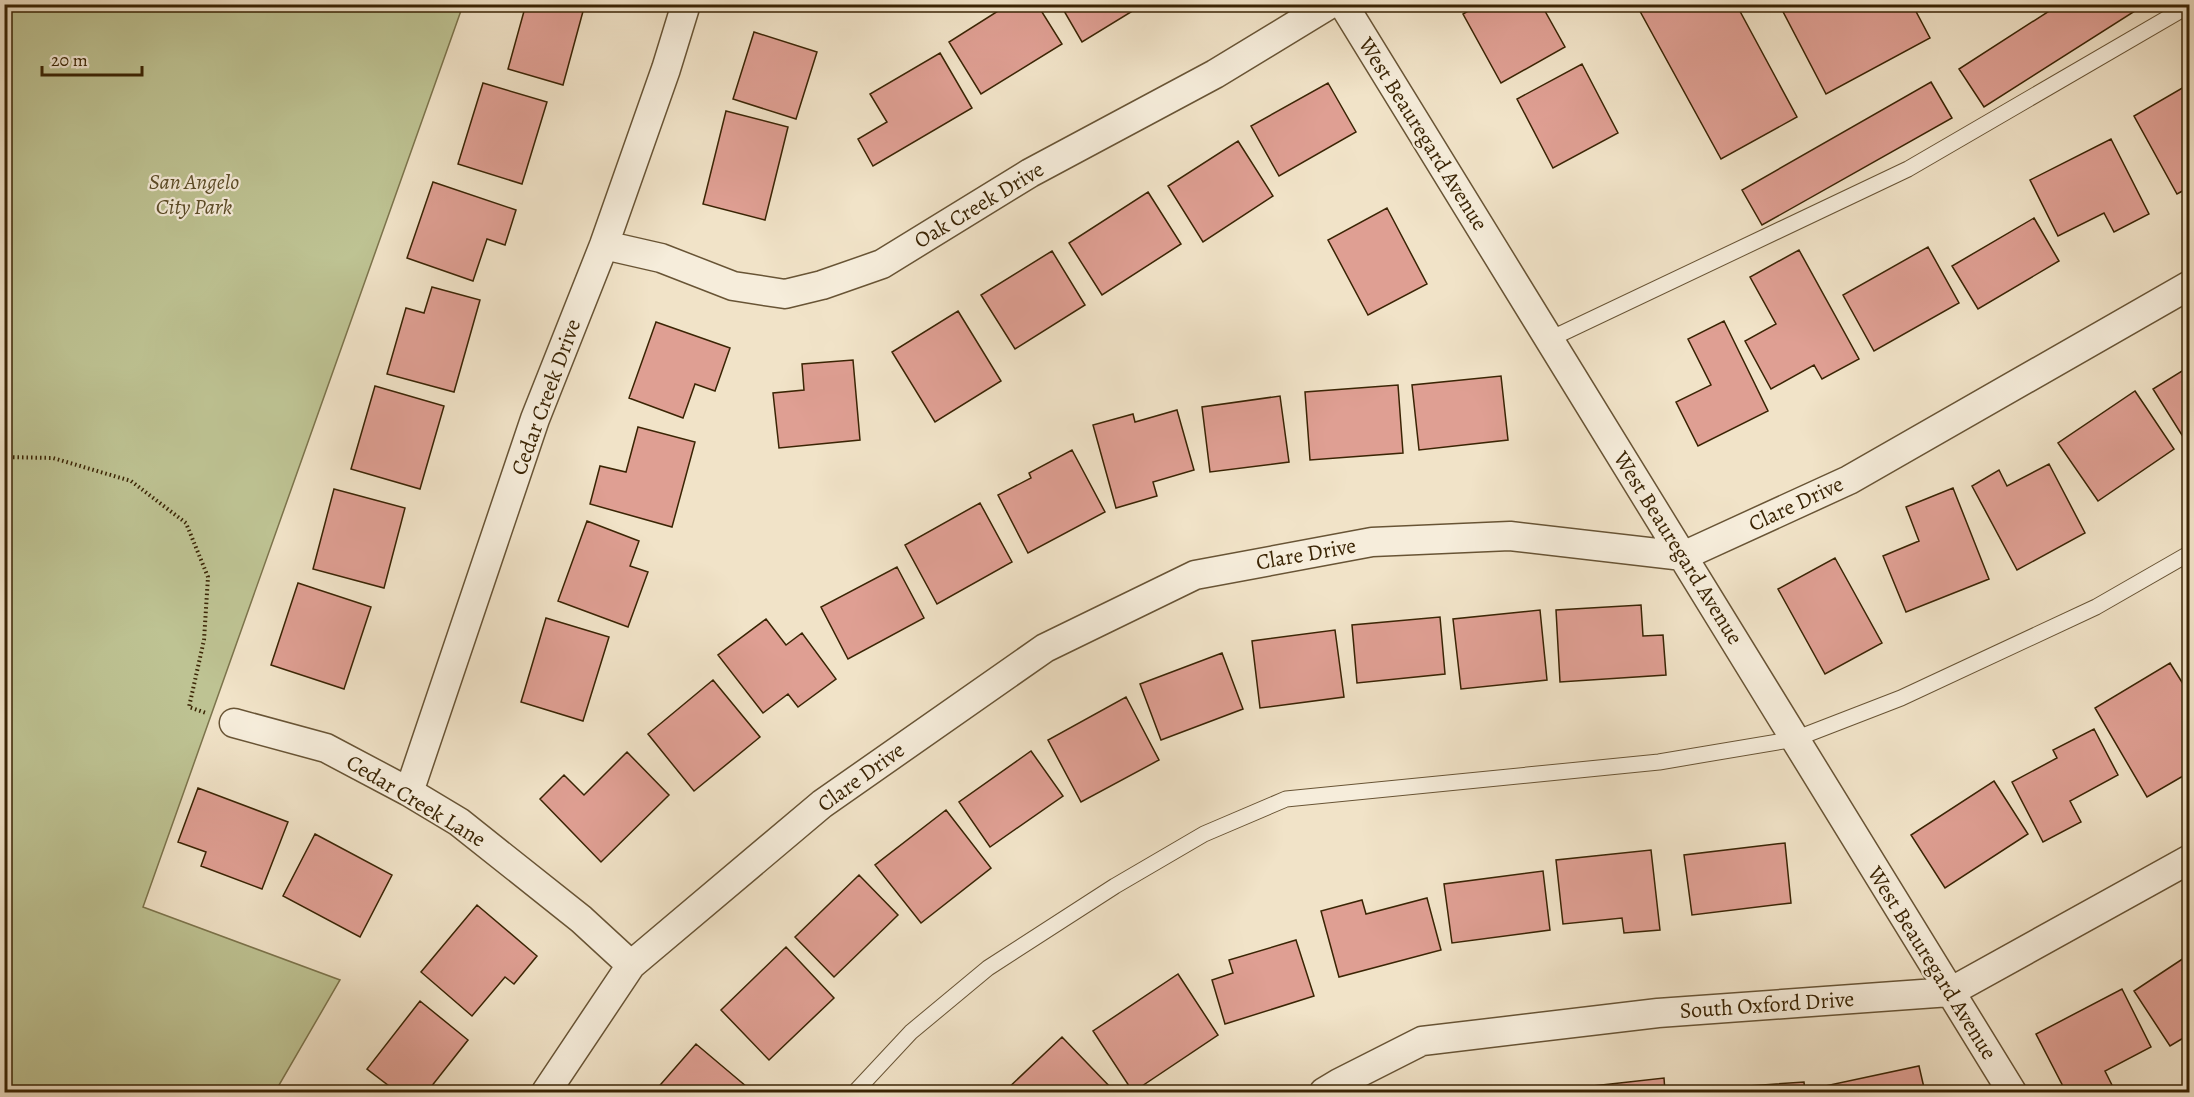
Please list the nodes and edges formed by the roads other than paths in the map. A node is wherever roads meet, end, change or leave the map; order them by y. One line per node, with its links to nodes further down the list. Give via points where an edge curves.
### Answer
1 (686, 4): 5 (street, Cedar Creek Drive)
2 (1330, 4): 5 (street, Oak Creek Drive, via 1215,74 1030,173 882,264 822,285 785,294 733,286 661,258)
3 (1343, 4): 7 (street, West Beauregard Avenue)
4 (2190, 6): 7 (lane, via 1908,169)
5 (604, 245): 12 (street, Cedar Creek Drive, via 535,419)
6 (2190, 285): 9 (street, Clare Drive, via 1849,480)
7 (1550, 339): 9 (street, West Beauregard Avenue)
8 (2190, 553): 11 (lane, via 2075,617 1901,698)
9 (1683, 556): 11 (street, West Beauregard Avenue); 14 (street, Clare Drive, via 1510,536 1372,542 1195,575 1045,648 822,804)
10 (234, 723): 12 (street, Cedar Creek Lane, via 326,748)
11 (1795, 739): 15 (street, West Beauregard Avenue); 18 (lane, via 1659,762 1286,799 1204,834 988,968 911,1032)
12 (410, 792): 14 (street, Cedar Creek Lane, via 459,822 518,867)
13 (2190, 859): 15 (street, South Oxford Drive)
14 (631, 965): 17 (street, Clare Drive)
15 (1950, 992): 16 (street, South Oxford Drive, via 1658,1013 1422,1041); 19 (street, West Beauregard Avenue)
16 (1335, 1089)
17 (546, 1092)
18 (855, 1092)
19 (2012, 1092)

